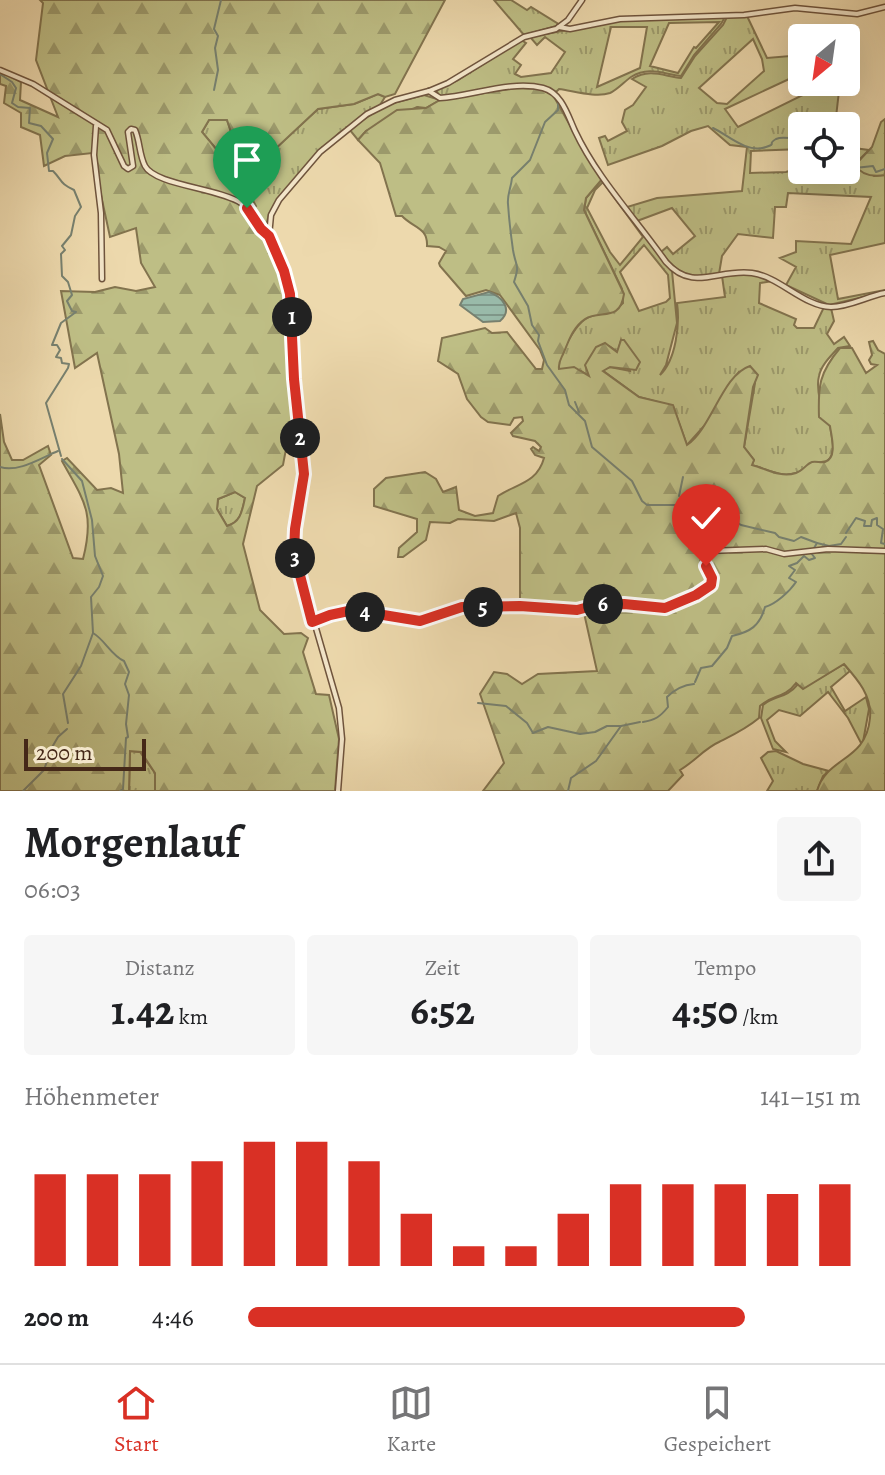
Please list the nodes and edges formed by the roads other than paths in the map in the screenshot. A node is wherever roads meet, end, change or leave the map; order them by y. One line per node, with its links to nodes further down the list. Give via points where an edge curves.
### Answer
1 (582, 0): 3 (street)
2 (885, 7): 3 (street, via 857,14 795,8)
3 (559, 27): 5 (street, via 524,37)
4 (0, 70): 6 (street, via 33,84)
5 (429, 91): 7 (street, via 376,108 334,139 276,205); 9 (street, via 440,98 516,87 552,92 590,158 666,262 681,274 698,279 756,273 829,307)
6 (96, 125): 7 (street, via 107,130 128,169 133,166 131,129 138,134 143,162 156,177 241,203); 8 (street)
7 (269, 236): 11 (street, via 290,294 304,474 294,552)
8 (102, 279)
9 (885, 293)
10 (885, 551): 11 (street, via 707,551 703,561 711,585 665,608 462,607 420,621 353,610)
11 (312, 622): 12 (street, via 339,708)
12 (338, 791)

